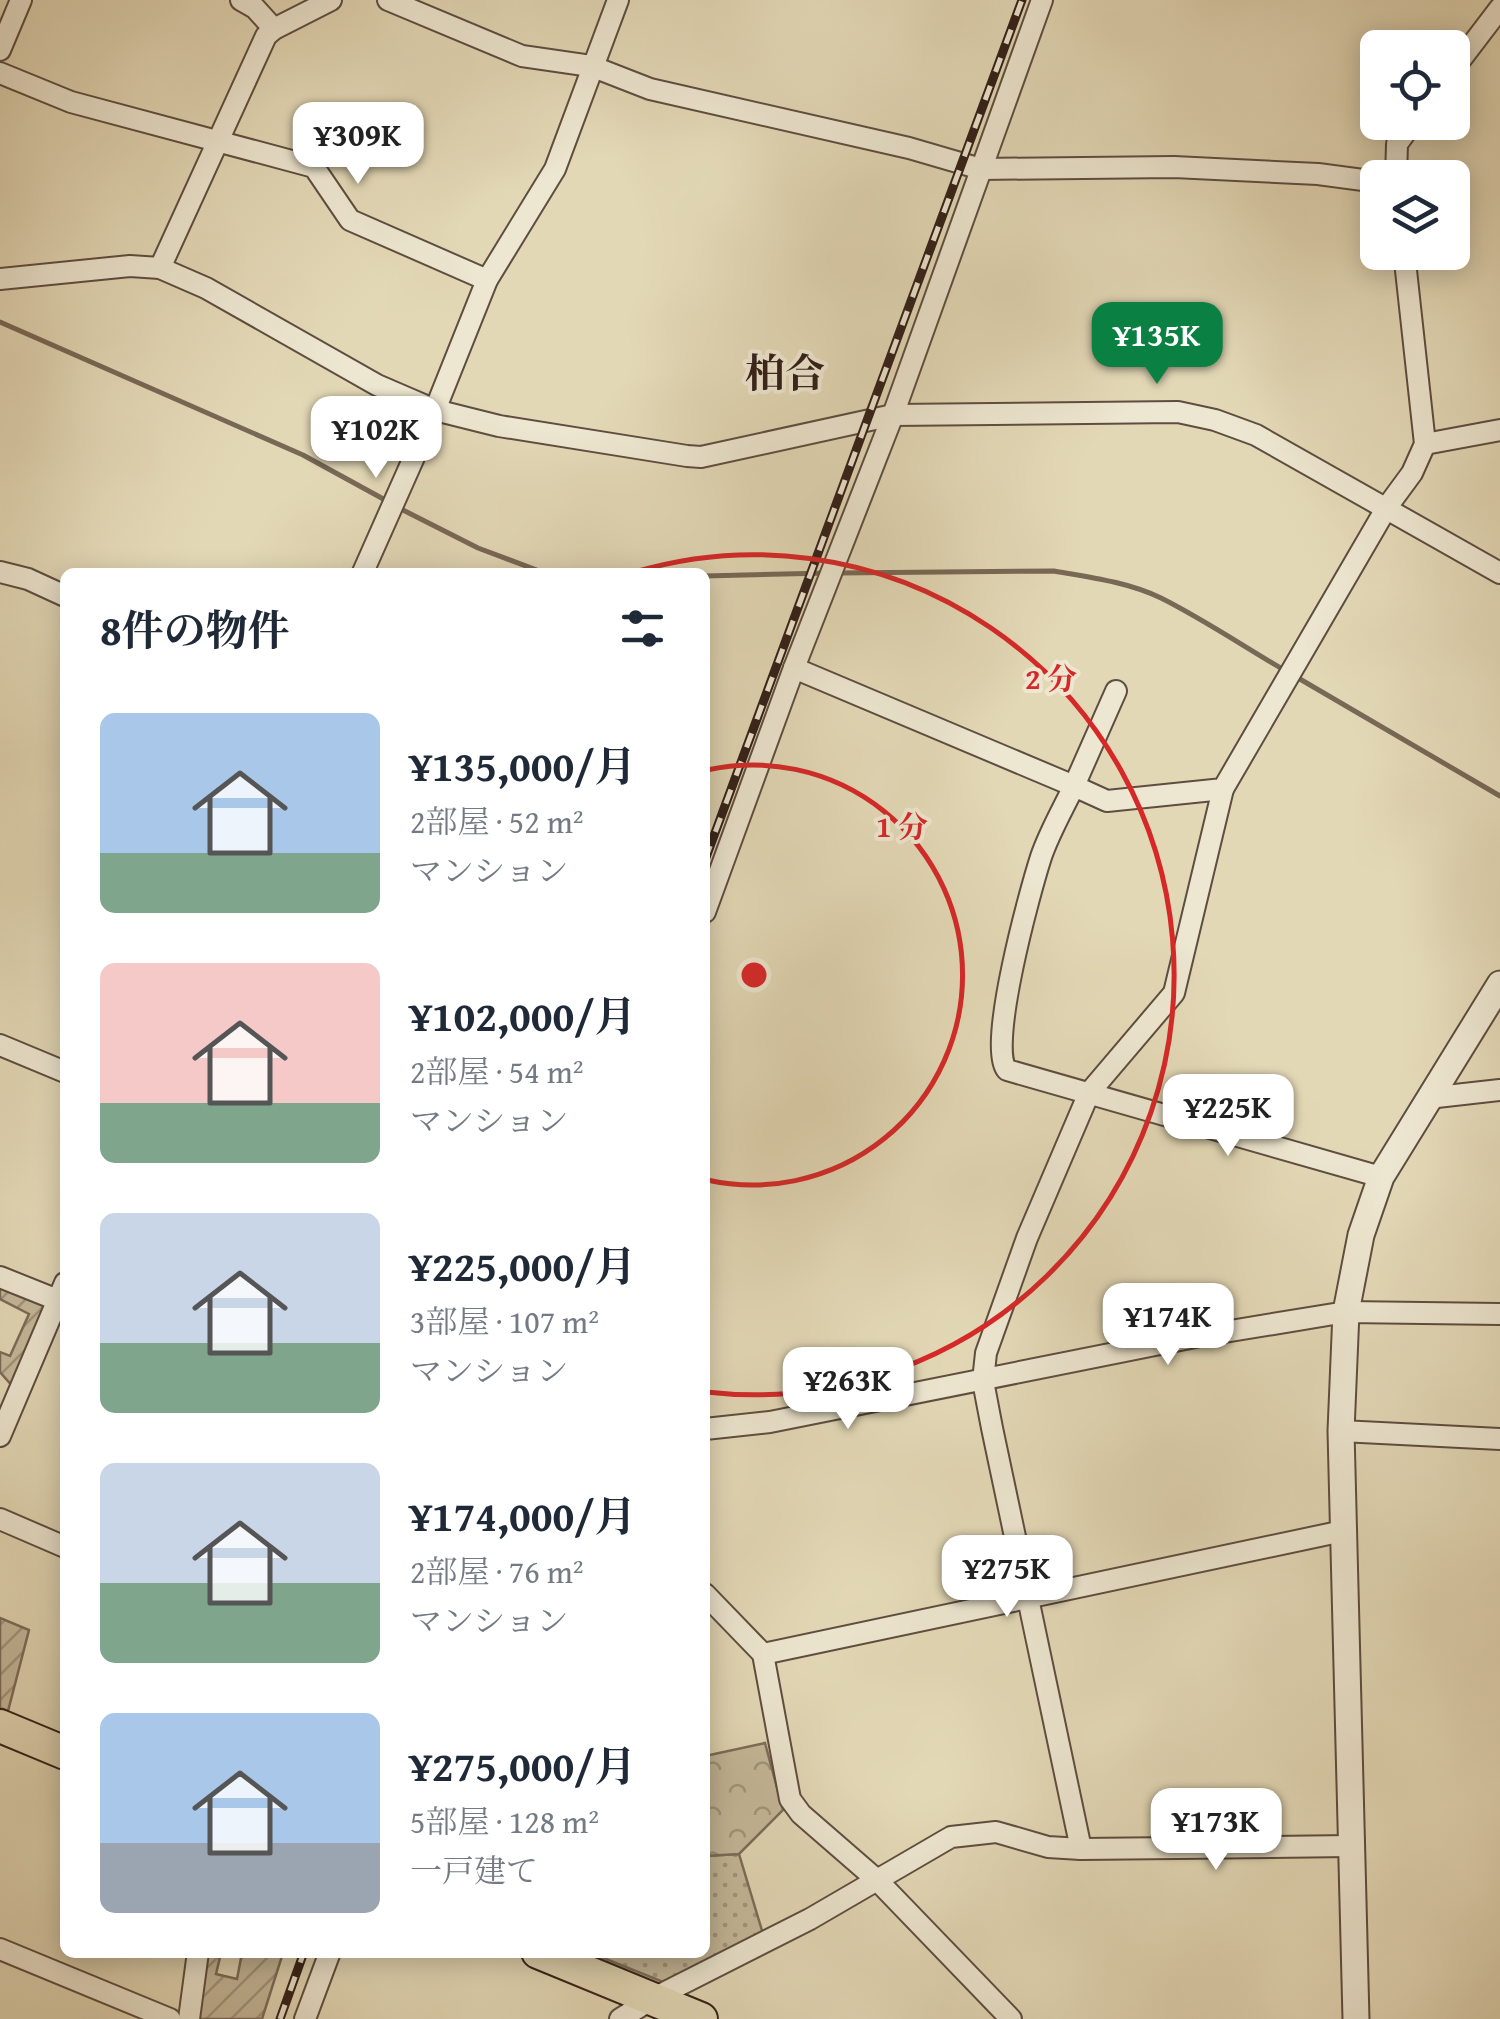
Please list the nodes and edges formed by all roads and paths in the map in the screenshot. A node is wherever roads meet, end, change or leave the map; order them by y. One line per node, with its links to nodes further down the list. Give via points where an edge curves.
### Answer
1 (21, 0): 10 (street)
2 (241, 0): 8 (street)
3 (330, 0): 8 (street)
4 (388, 0): 11 (street, via 522,56)
5 (618, 0): 11 (street)
6 (1042, 0): 14 (street)
7 (1500, 8): 9 (street)
8 (274, 29): 13 (street)
9 (1470, 47)
10 (0, 50)
11 (591, 66): 14 (street, via 650,89); 19 (street, via 555,169)
12 (0, 73): 13 (street, via 71,102)
13 (218, 142): 16 (street); 19 (street, via 314,167 350,220)
14 (981, 169): 15 (street, via 1174,167); 21 (street)
15 (1360, 180)
16 (160, 268): 18 (street); 20 (street)
17 (1406, 270): 23 (street)
18 (0, 279)
19 (487, 280): 20 (street)
20 (435, 410): 21 (street, via 701,457); 25 (street)
21 (894, 415): 24 (street, via 1178,412 1256,435); 29 (street)
22 (1500, 430): 23 (street)
23 (1424, 444): 24 (street)
24 (1387, 507): 27 (street); 32 (street)
25 (365, 568)
26 (0, 572): 28 (street)
27 (1500, 573)
28 (60, 594)
29 (794, 668): 31 (street); 33 (street)
30 (1116, 691): 31 (street)
31 (1074, 786): 32 (street, via 1107,800); 38 (street, via 1041,856 1006,992 1000,1056 1006,1070)
32 (1223, 789): 38 (street, via 1174,993)
33 (710, 898)
34 (1500, 984): 39 (street)
35 (0, 1045): 36 (street)
36 (60, 1070)
37 (1500, 1090): 39 (street)
38 (1090, 1093): 40 (street); 46 (street, via 1027,1238 986,1353)
39 (1428, 1098): 40 (street)
40 (1381, 1177): 44 (street)
41 (0, 1277): 42 (street)
42 (60, 1294)
43 (60, 1302): 49 (street)
44 (1346, 1312): 45 (street); 46 (street); 48 (street)
45 (1500, 1314)
46 (983, 1380): 47 (street); 54 (street)
47 (710, 1428)
48 (1340, 1431): 50 (street); 52 (street)
49 (0, 1436)
50 (1500, 1439)
51 (0, 1519): 53 (street)
52 (1343, 1531): 54 (street); 59 (street)
53 (60, 1545)
54 (1028, 1597): 56 (street); 60 (street)
55 (710, 1599): 56 (street)
56 (763, 1654): 61 (street, via 790,1799)
57 (0, 1726): 58 (main road)
58 (60, 1751)
59 (1351, 1846): 60 (street); 73 (street)
60 (1081, 1849): 61 (street, via 996,1832 951,1837)
61 (877, 1880): 66 (street); 72 (street)
62 (0, 1949): 67 (street)
63 (197, 1958): 68 (street)
64 (328, 1958): 69 (street)
65 (552, 1958): 66 (main road)
66 (652, 2000): 70 (street); 71 (main road)
67 (170, 2019)
68 (189, 2019)
69 (304, 2019)
70 (620, 2019)
71 (701, 2019)
72 (1012, 2019)
73 (1356, 2019)

